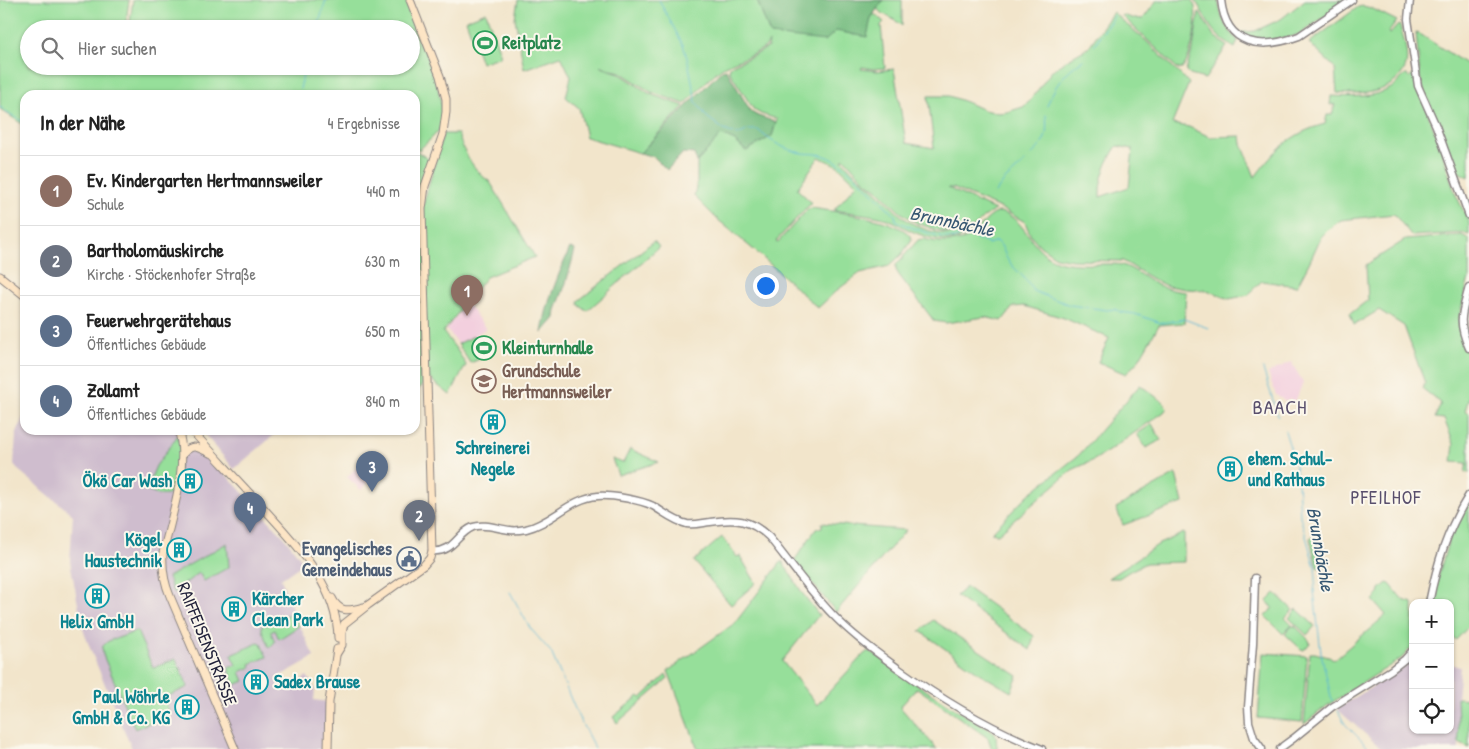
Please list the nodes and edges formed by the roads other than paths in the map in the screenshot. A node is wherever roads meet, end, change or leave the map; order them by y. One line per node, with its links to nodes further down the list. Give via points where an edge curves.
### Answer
1 (410, 0): 5 (main road)
2 (1221, 0): 3 (street, via 1224,16 1233,32 1244,40 1262,44 1299,36)
3 (1352, 0)
4 (1410, 0): 7 (street, via 1408,19 1418,86)
5 (418, 20)
6 (420, 26): 17 (main road, via 446,99 443,134 422,209)
7 (1469, 216)
8 (0, 276): 10 (main road)
9 (1469, 287): 11 (street, via 1461,318)
10 (20, 293)
11 (1469, 348)
12 (179, 435): 14 (main road, RAIFFEISENSTRASSE)
13 (196, 435): 15 (main road)
14 (183, 454): 15 (main road, via 193,446); 25 (main road, RAIFFEISENSTRASSE, via 162,561 164,578)
15 (213, 454): 19 (main road, via 294,542)
16 (1469, 495): 20 (street, via 1441,551)
17 (432, 551): 21 (main road, via 424,565); 27 (street, via 449,548 476,526 513,531 526,528 551,518 580,500 599,496 644,503 686,524 729,520 750,523 761,530 832,614 869,648 939,697 1001,732)
18 (1255, 578): 28 (street, via 1248,707 1254,738)
19 (327, 593): 21 (main road, via 343,610); 22 (main road, via 336,618)
20 (1430, 599)
21 (368, 605): 22 (main road, via 344,624 342,645)
22 (337, 653): 26 (main road, via 329,702)
23 (1409, 655): 24 (street, via 1340,701)
24 (1294, 738): 29 (street); 30 (street)
25 (235, 749)
26 (328, 749)
27 (1042, 749)
28 (1262, 749)
29 (1280, 749)
30 (1285, 749)

